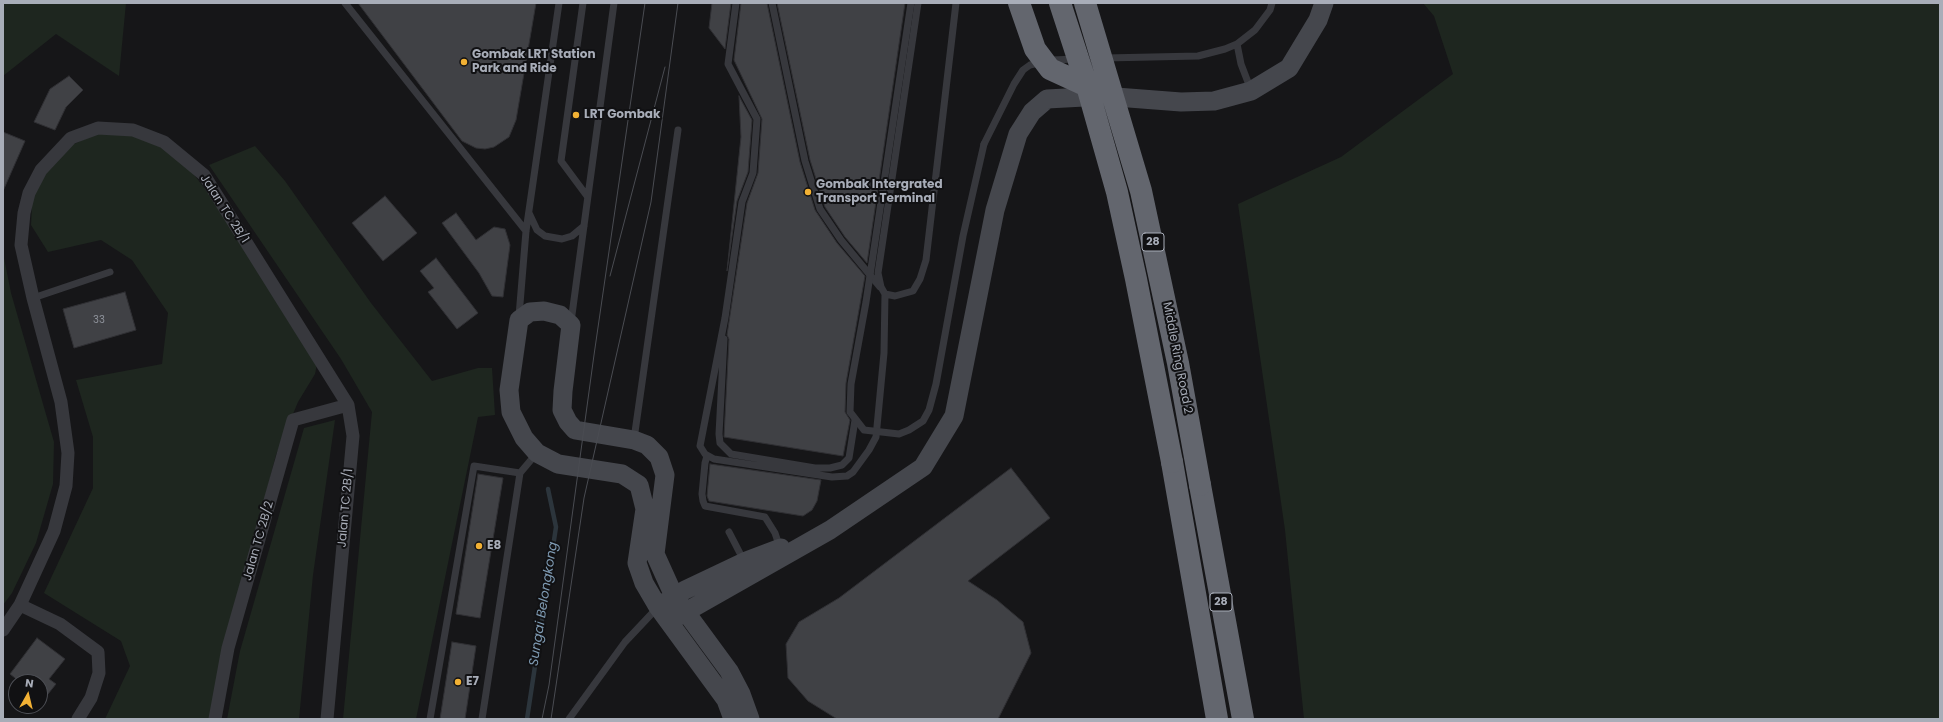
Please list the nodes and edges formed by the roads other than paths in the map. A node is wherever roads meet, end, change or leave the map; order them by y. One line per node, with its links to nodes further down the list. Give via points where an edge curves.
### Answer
1 (345, 3): 22 (lane)
2 (559, 3): 20 (lane)
3 (583, 3): 19 (lane, via 561,161)
4 (614, 3): 19 (lane)
5 (736, 3): 27 (lane, via 728,64 757,119 753,173 742,202)
6 (772, 3): 24 (lane, via 805,161 820,209 841,240)
7 (911, 3): 31 (lane, bridge, via 866,302 851,384 850,412)
8 (918, 3): 24 (lane, via 878,273)
9 (956, 3): 25 (lane, via 926,260 913,292 895,296)
10 (1019, 3): 16 (highway, bridge, via 1035,49 1050,69)
11 (1060, 3): 16 (highway, Middle Ring Road 2 / 28, bridge)
12 (1086, 3): 55 (highway, Middle Ring Road 2 / 28, bridge, via 1142,198 1174,339)
13 (1272, 3): 15 (lane, via 1270,10 1255,30)
14 (1324, 3): 17 (street, via 1318,20 1289,68)
15 (1237, 44): 17 (lane); 31 (lane, bridge, via 1198,56 1052,60 1030,65 1023,70 984,144 963,236 936,384 924,421 899,434 864,430)
16 (1087, 86): 44 (highway, Middle Ring Road 2 / 28, bridge, via 1117,192 1136,279)
17 (1251, 90): 37 (street, via 1214,101 1180,102 1103,96 1047,99 1032,112 1018,134 995,210 954,416 923,467 830,530)
18 (678, 130): 32 (lane)
19 (587, 196): 21 (lane)
20 (529, 213): 21 (lane, via 537,230 545,236 572,236); 22 (lane)
21 (584, 226): 29 (lane)
22 (526, 232): 28 (lane)
23 (110, 272): 26 (lane)
24 (881, 288): 25 (lane)
25 (886, 294): 34 (lane, via 884,353 876,437 853,472 847,476 832,477)
26 (33, 298): 30 (street, Jalan TC 2B/1, via 22,245 24,213 29,193 41,170 72,138 98,128 133,130 164,142 204,175); 40 (street, Jalan TC 2B/1, via 61,402 68,453 66,486 54,531)
27 (725, 318): 31 (lane, via 719,426 720,443 724,449 731,454 823,468 836,467 849,458); 34 (lane, via 700,446)
28 (519, 320): 29 (street, via 530,312 544,311 560,315); 33 (street, via 509,390 511,412 524,438)
29 (571, 325): 32 (street, via 562,390 562,410 568,422 576,430)
30 (348, 405): 46 (street, Jalan TC 2B/2, via 293,420 228,648); 47 (street, Jalan TC 2B/1, via 353,436)
31 (855, 420)
32 (634, 440): 39 (street, via 648,445 659,457 665,475 655,554)
33 (537, 453): 35 (lane); 42 (street, via 558,464 622,474 639,486 645,509 637,563 644,582)
34 (707, 456): 37 (lane, via 704,463 702,494 705,506 767,518)
35 (520, 473): 48 (lane, via 474,466); 49 (lane)
36 (728, 532): 38 (lane)
37 (782, 553): 38 (street)
38 (748, 569): 39 (street); 41 (street)
39 (674, 596): 41 (street); 42 (street)
40 (20, 605): 43 (street, Jalan TC 2B/1); 45 (street, via 60,624 98,652 99,673 91,698)
41 (686, 612): 42 (street); 52 (street, via 729,671)
42 (664, 615): 50 (lane, via 625,642); 51 (street, via 726,700)
43 (3, 630)
44 (1211, 683): 53 (highway); 54 (highway, Middle Ring Road 2 / 28)
45 (78, 719)
46 (215, 719)
47 (327, 719)
48 (430, 719)
49 (482, 719)
50 (569, 719)
51 (733, 719)
52 (750, 719)
53 (1212, 719)
54 (1217, 719)
55 (1243, 719)

